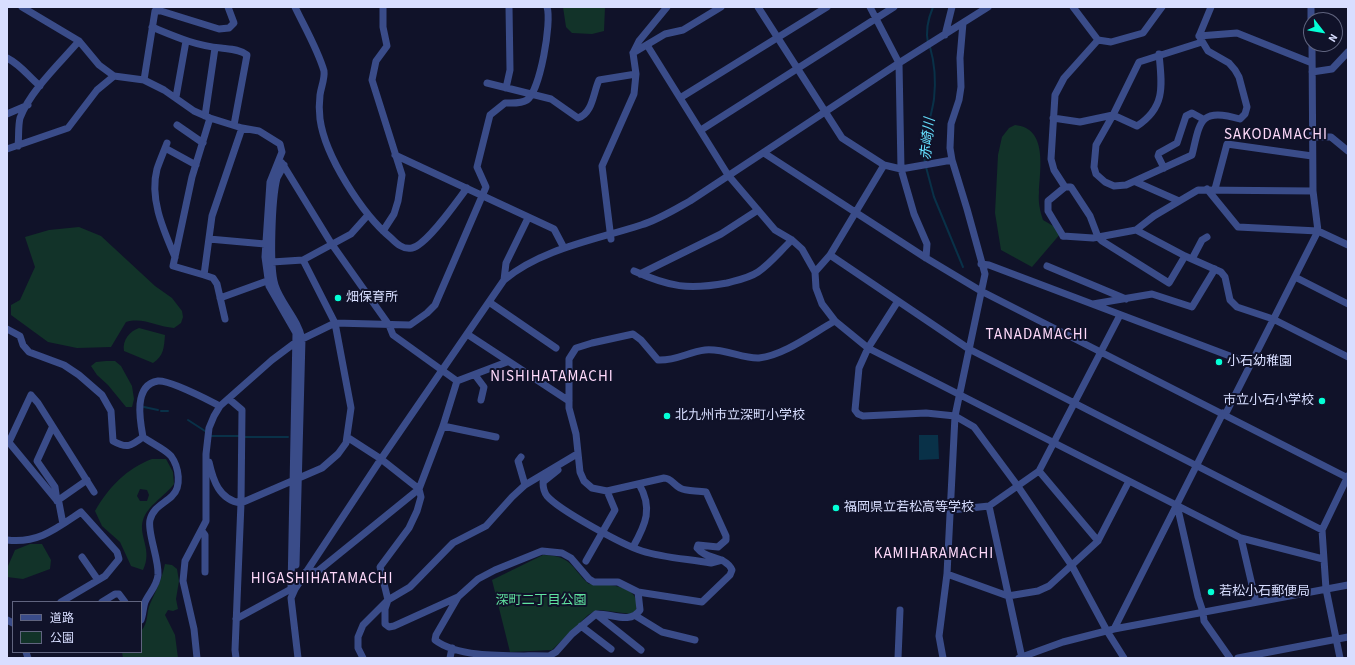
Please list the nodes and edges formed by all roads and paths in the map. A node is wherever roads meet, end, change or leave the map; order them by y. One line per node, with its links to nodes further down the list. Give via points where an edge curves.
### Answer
1 (22, 7): 25 (street)
2 (228, 7): 20 (street, via 234,23 229,28 219,29 160,11 155,12)
3 (295, 7): 83 (street, via 324,71 319,105 320,120 327,143 343,176)
4 (383, 7): 64 (street, via 383,27 387,46 376,61 372,80)
5 (509, 7): 43 (street, via 510,70)
6 (547, 7): 44 (street, via 547,35 542,64)
7 (667, 7): 31 (street, via 639,41)
8 (721, 7): 27 (street, via 683,30 665,34)
9 (758, 7): 22 (street)
10 (827, 7): 22 (street)
11 (870, 7): 18 (street)
12 (894, 7): 18 (street)
13 (952, 7): 21 (street)
14 (988, 7): 19 (street)
15 (1073, 7): 24 (street)
16 (1162, 7): 24 (street, via 1143,33 1111,42)
17 (1211, 7): 23 (street)
18 (876, 18): 35 (street); 36 (street)
19 (964, 23): 21 (street); 66 (street, via 960,58 960,94 950,136)
20 (152, 28): 26 (street); 40 (street)
21 (945, 35): 35 (street)
22 (778, 38): 36 (street); 46 (street)
23 (1200, 39): 32 (street); 34 (street, via 1237,33); 53 (street, via 1208,51 1235,70 1247,107 1240,119 1220,114)
24 (1098, 40): 52 (street, via 1059,85 1055,95)
25 (79, 41): 39 (street, via 99,65); 42 (street)
26 (186, 41): 28 (street); 45 (street)
27 (647, 46): 31 (street); 46 (street)
28 (215, 48): 51 (street); 54 (street, via 242,50 247,55)
29 (1312, 52): 34 (street)
30 (1348, 52): 37 (street, via 1332,69)
31 (633, 53): 38 (street)
32 (1158, 54): 50 (street, via 1139,62); 50 (street, via 1162,91 1149,118 1137,126)
33 (7, 58): 42 (street, via 24,68 28,76)
34 (1312, 62): 37 (street)
35 (899, 63): 48 (street); 71 (street)
36 (798, 69): 48 (street); 57 (street)
37 (1312, 72): 58 (street)
38 (636, 74): 44 (street, via 599,80 589,110 578,118 551,99); 88 (street, via 634,94 602,166)
39 (114, 76): 40 (street); 60 (street, via 97,90 68,128)
40 (144, 80): 45 (street)
41 (487, 83): 43 (street)
42 (40, 86): 47 (street)
43 (506, 88): 44 (street)
44 (531, 94): 79 (street, via 527,100 517,104 505,103 490,115 477,167 486,187)
45 (176, 97): 51 (street, via 194,111)
46 (680, 98): 57 (street)
47 (28, 105): 49 (street); 60 (street, via 20,118)
48 (825, 111): 63 (street); 69 (street, via 842,138)
49 (7, 114)
50 (1113, 115): 52 (street, via 1080,122); 73 (street, via 1096,145 1096,174 1114,186)
51 (207, 117): 54 (street); 59 (street)
52 (1053, 118): 74 (street, via 1051,159 1054,170)
53 (1204, 119): 70 (street, via 1200,124 1192,155); 70 (street, via 1192,113 1186,116 1176,142 1159,153)
54 (234, 124): 56 (street)
55 (177, 125): 59 (street)
56 (242, 128): 67 (street, via 259,131 280,144); 91 (street, via 212,216)
57 (701, 130): 72 (street)
58 (1312, 137): 62 (street, via 1331,137); 65 (street)
59 (203, 143): 68 (street)
60 (18, 146): 61 (street)
61 (7, 149)
62 (1348, 151)
63 (764, 153): 72 (street); 82 (street)
64 (395, 155): 75 (street); 86 (street, via 402,176 394,214)
65 (1312, 156): 77 (street, via 1227,144); 78 (street)
66 (952, 160): 71 (street); 103 (street, via 968,209)
67 (281, 162): 93 (street); 94 (street, via 270,182); 102 (street, via 274,202)
68 (196, 165): 99 (street); 99 (street, via 166,146 157,170 157,206)
69 (884, 165): 71 (street); 82 (street)
70 (1164, 168): 73 (street)
71 (901, 169): 100 (street, via 914,214 927,244)
72 (728, 175): 81 (street); 88 (street, via 665,215)
73 (1136, 182): 80 (street)
74 (1065, 187): 89 (street, via 1071,187 1090,216); 89 (street, via 1048,201 1048,211 1062,237)
75 (467, 188): 79 (street); 86 (street, via 436,229 416,246 405,248)
76 (1207, 189): 77 (street); 80 (street, via 1198,190); 87 (street, via 1238,227)
77 (1215, 189): 78 (street)
78 (1313, 191): 87 (street)
79 (483, 196): 84 (street); 123 (street, via 435,306 410,325)
80 (1179, 201): 85 (street)
81 (758, 210): 92 (street, via 775,230); 92 (street, via 721,234 637,272 651,279 684,288 700,288 746,279 759,272)
82 (857, 212): 97 (street); 100 (street)
83 (368, 215): 86 (street); 93 (street, via 351,234)
84 (528, 218): 96 (street, via 554,229); 110 (street, via 506,263)
85 (1136, 230): 89 (street); 98 (street)
86 (383, 231)
87 (1318, 231): 95 (street); 108 (street)
88 (611, 236): 96 (street)
89 (1098, 237): 98 (street, via 1169,283)
90 (1207, 237): 98 (street)
91 (209, 239): 94 (street); 107 (street)
92 (792, 240): 106 (street, via 802,248)
93 (331, 243): 101 (street); 123 (street)
94 (265, 244): 109 (street)
95 (1348, 245)
96 (564, 248): 110 (street, via 513,272)
97 (830, 255): 106 (street); 114 (street)
98 (1188, 257): 105 (street)
99 (175, 258): 107 (street, via 173,266)
100 (926, 258): 111 (street)
101 (303, 260): 102 (street); 122 (street)
102 (272, 262): 126 (street, via 275,285 300,329)
103 (981, 264): 111 (street, via 985,274); 116 (street)
104 (1047, 266): 113 (street)
105 (1215, 269): 113 (street, via 1192,307 1152,294); 120 (street, via 1225,277 1230,300 1238,307)
106 (815, 272): 121 (street, via 816,288 822,304)
107 (204, 276): 112 (street, via 213,278)
108 (1295, 276): 117 (street); 120 (street)
109 (267, 280): 112 (street); 126 (street)
110 (504, 280): 115 (street)
111 (981, 291): 129 (street); 130 (street)
112 (220, 298): 119 (street)
113 (1126, 299): 116 (street)
114 (898, 301): 128 (street); 129 (street)
115 (489, 302): 125 (street); 127 (street)
116 (1091, 304): 118 (street)
117 (1348, 304)
118 (1120, 315): 130 (street); 133 (street)
119 (224, 318)
120 (1273, 319): 131 (street); 133 (street)
121 (836, 321): 128 (street); 140 (street, via 781,352 758,358 717,349 703,350 669,361 658,360 633,334 592,343 576,348 570,359)
122 (335, 323): 123 (street); 126 (street); 148 (street, via 351,408)
123 (389, 325): 134 (street, via 394,335)
124 (7, 330): 147 (street, via 20,336 29,352 64,366 102,395 111,411 113,441 123,446 131,445)
125 (467, 334): 132 (street); 134 (street)
126 (299, 340): 138 (street); 160 (street)
127 (556, 348)
128 (868, 348): 137 (street); 144 (street, via 859,368 855,410 858,414 863,416 926,413)
129 (968, 349): 137 (street); 141 (street)
130 (1100, 352): 141 (street); 143 (street)
131 (1348, 357)
132 (507, 362): 135 (street); 140 (street)
133 (1251, 364): 143 (street)
134 (443, 370): 136 (street); 155 (street)
135 (475, 374): 136 (street); 139 (street, via 484,387)
136 (457, 381): 145 (street)
137 (959, 394): 144 (street); 151 (street)
138 (229, 399): 142 (street); 170 (street, via 242,410)
139 (481, 400)
140 (569, 400): 153 (street)
141 (1074, 402): 151 (street); 157 (street)
142 (220, 406): 147 (street, via 195,393 159,381 149,385 144,392 139,416); 152 (street, via 209,428)
143 (1224, 414): 157 (street); 159 (street)
144 (956, 416): 165 (street, via 974,427); 173 (street)
145 (443, 426): 149 (street); 166 (street)
146 (52, 428): 169 (street, via 37,461 55,487)
147 (143, 437): 205 (street, via 170,455 175,463 179,481 173,496 158,506 149,522 158,576 146,600)
148 (347, 437): 155 (street); 160 (street, via 346,444 338,454 322,468)
149 (496, 437)
150 (8, 441): 161 (street, via 31,396); 169 (street)
151 (1053, 443): 158 (street); 162 (street)
152 (206, 454): 170 (street, via 216,486 229,498); 176 (street, via 206,521)
153 (577, 454): 156 (street); 167 (street, via 584,481 592,488)
154 (521, 457): 164 (street, via 518,461)
155 (381, 459): 166 (street); 188 (street)
156 (566, 461): 164 (street); 177 (street, via 543,482 543,487 548,496 566,511)
157 (1197, 465): 171 (street); 175 (street)
158 (1039, 471): 165 (street); 180 (street)
159 (1348, 477): 175 (street)
160 (296, 479): 170 (street); 192 (street)
161 (88, 480): 168 (street); 169 (street)
162 (1129, 481): 171 (street); 180 (street)
163 (639, 484): 167 (street); 181 (street, via 645,494 648,509 644,529); 184 (street, via 668,478 680,488 706,492 726,540 718,547 698,545 697,548 700,552)
164 (525, 485): 197 (street, via 486,526 453,543 410,587)
165 (1017, 485): 172 (street); 186 (street)
166 (419, 489): 188 (street, via 318,571); 197 (street, via 421,497 417,511 380,567)
167 (607, 491): 177 (street, via 615,510)
168 (94, 492)
169 (57, 501): 174 (street)
170 (241, 503): 207 (street)
171 (1176, 505): 178 (street); 203 (street); 209 (street)
172 (989, 506): 173 (street); 195 (street)
173 (951, 510): 189 (street)
174 (63, 524): 179 (street, via 45,536); 190 (street, via 81,512 117,552 119,559)
175 (1322, 530): 183 (street)
176 (202, 531): 187 (street, via 205,535); 217 (street, via 185,560 183,581 194,630)
177 (603, 532): 181 (street); 185 (street)
178 (1241, 538): 183 (street); 201 (street)
179 (7, 540)
180 (1098, 541): 186 (street)
181 (632, 548): 184 (street, via 711,563)
182 (82, 557): 190 (street)
183 (1323, 559): 193 (street)
184 (722, 560): 194 (street, via 730,566 730,575 702,602)
185 (586, 561)
186 (1072, 566): 195 (street, via 1049,586 1038,591); 209 (street)
187 (205, 572)
188 (306, 572): 192 (street)
189 (947, 574): 195 (street); 223 (street, via 939,636)
190 (98, 580): 198 (street)
191 (1348, 585): 193 (street)
192 (293, 589): 207 (street); 219 (street, via 291,598)
193 (1326, 589): 201 (street); 212 (street)
194 (638, 592): 196 (street, via 618,582 594,582 572,558 562,553 542,551 478,579); 206 (street, via 640,610)
195 (1008, 596): 224 (street)
196 (458, 597): 197 (street, via 388,627 385,624 385,609); 213 (street, via 435,640 440,645)
197 (388, 600): 220 (street, via 363,625 358,637 358,648)
198 (63, 601)
199 (104, 601): 200 (street, via 114,594 119,594)
200 (124, 601)
201 (1256, 602): 203 (street)
202 (900, 610): 222 (street)
203 (1203, 612): 209 (street); 226 (street, via 1204,621)
204 (596, 614): 206 (street, via 630,619); 208 (street); 215 (street)
205 (142, 616)
206 (636, 616): 211 (street, via 662,632)
207 (236, 620): 218 (street)
208 (581, 626): 214 (street); 216 (street, via 556,652 548,656)
209 (1111, 630): 224 (street, via 1063,642); 225 (street)
210 (1348, 637): 212 (street)
211 (695, 640)
212 (1336, 640): 227 (street); 228 (street)
213 (452, 648): 216 (street, via 488,655); 221 (street)
214 (611, 648)
215 (641, 650)
216 (525, 657)
217 (197, 658)
218 (236, 658)
219 (298, 658)
220 (363, 658)
221 (450, 658)
222 (898, 658)
223 (943, 658)
224 (1021, 658)
225 (1124, 658)
226 (1230, 658)
227 (1238, 658)
228 (1340, 658)

